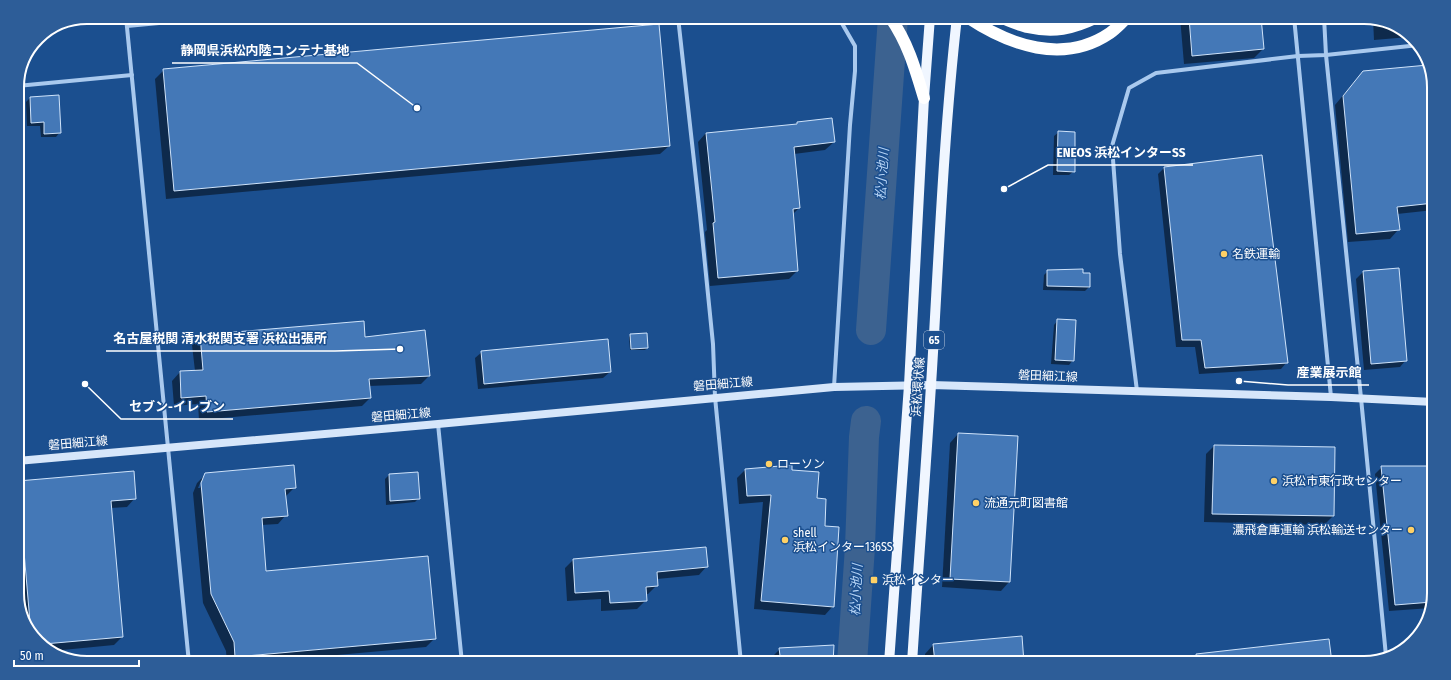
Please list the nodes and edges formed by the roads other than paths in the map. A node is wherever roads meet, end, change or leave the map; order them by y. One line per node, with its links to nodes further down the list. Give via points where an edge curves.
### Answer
1 (149, 24): 13 (street)
2 (679, 24): 25 (street, via 713,344)
3 (842, 24): 22 (street, via 855,46 855,71)
4 (895, 24): 19 (highway, via 912,59)
5 (929, 24): 19 (main road, 浜松環状線 / 65)
6 (956, 24): 20 (main road, 浜松環状線 / 65, via 945,154)
7 (980, 24): 10 (highway, via 1006,38 1036,48 1066,50 1110,34)
8 (1018, 24): 9 (highway, via 1040,30 1060,30)
9 (1081, 24)
10 (1121, 24)
11 (1295, 24): 16 (street)
12 (1324, 24): 15 (street)
13 (127, 26): 17 (street)
14 (1411, 46): 15 (street)
15 (1326, 55): 16 (street); 26 (street)
16 (1298, 56): 23 (street, via 1156,73 1129,88 1112,146 1120,254); 24 (street)
17 (132, 75): 18 (street); 29 (street)
18 (24, 85)
19 (924, 98): 21 (main road, 浜松環状線 / 65)
20 (931, 385): 21 (main road, 磐田細江線); 23 (main road, 磐田細江線); 36 (main road, 浜松環状線 / 65)
21 (909, 386): 22 (main road, 磐田細江線); 35 (main road, 浜松環状線 / 65)
22 (834, 387): 25 (main road, 磐田細江線)
23 (1137, 391): 24 (main road, 磐田細江線)
24 (1331, 396): 26 (main road, 磐田細江線)
25 (715, 397): 28 (main road, 磐田細江線); 34 (street)
26 (1361, 398): 27 (main road, 磐田細江線); 31 (street)
27 (1427, 402)
28 (438, 424): 29 (main road, 磐田細江線); 33 (street)
29 (168, 448): 30 (main road, 磐田細江線); 32 (street)
30 (24, 460)
31 (1386, 652)
32 (188, 656)
33 (461, 656)
34 (740, 656)
35 (890, 656)
36 (912, 656)

